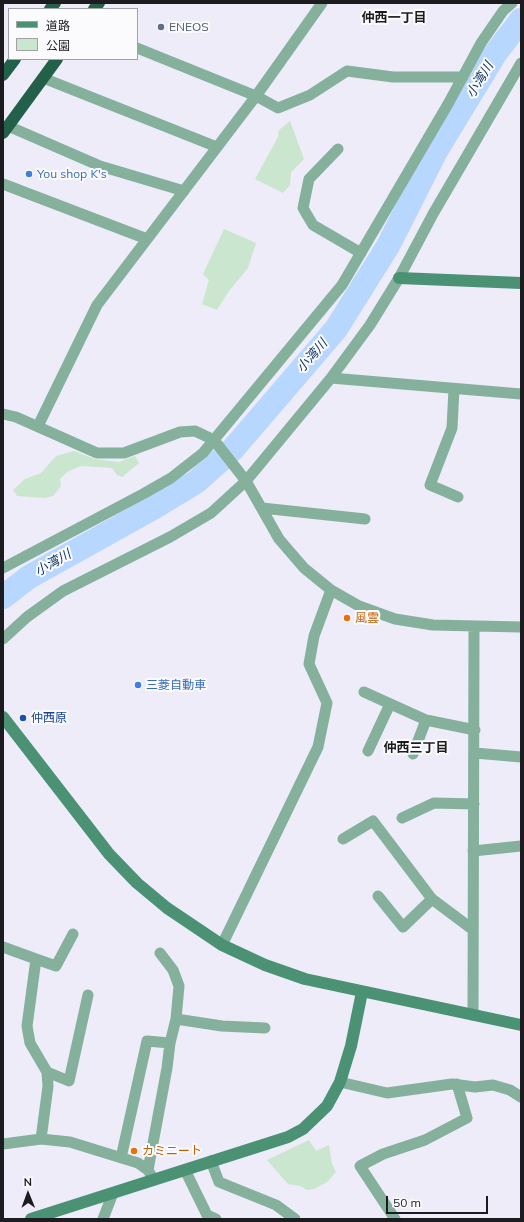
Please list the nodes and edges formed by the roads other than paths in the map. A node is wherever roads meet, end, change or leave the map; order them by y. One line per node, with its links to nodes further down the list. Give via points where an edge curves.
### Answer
1 (322, 3): 10 (street)
2 (512, 3): 8 (street, via 503,11 481,43)
3 (138, 48): 10 (street)
4 (14, 60): 7 (highway)
5 (56, 60): 9 (highway)
6 (521, 63): 18 (street, via 433,214)
7 (3, 75)
8 (463, 77): 10 (street, via 393,77 347,71 310,95 278,108); 17 (street)
9 (44, 78): 11 (highway); 12 (street)
10 (256, 96): 12 (street)
11 (5, 130): 15 (street, via 100,166)
12 (217, 147): 15 (street)
13 (338, 149): 17 (street, via 309,179 302,208 313,225)
14 (3, 184): 16 (street)
15 (184, 191): 16 (street)
16 (147, 239): 24 (street, via 97,305)
17 (361, 253): 25 (street, via 342,285)
18 (399, 278): 19 (street); 20 (street, via 370,325)
19 (521, 283)
20 (331, 378): 21 (street); 26 (street)
21 (454, 389): 22 (street); 27 (street, via 452,428 430,486)
22 (521, 394)
23 (3, 414): 24 (street)
24 (38, 426): 25 (street, via 83,448 104,454 124,453 188,431 195,431)
25 (214, 440): 26 (street); 30 (street, via 203,453 171,478)
26 (246, 481): 28 (street); 34 (street, via 211,513 170,537 63,591 27,617)
27 (458, 497)
28 (262, 508): 29 (street); 31 (street, via 279,539 304,568)
29 (365, 519)
30 (3, 568)
31 (331, 590): 32 (street, via 359,606 395,619 433,625); 53 (street, via 314,636 309,664 327,703 318,747)
32 (474, 626): 33 (street); 39 (street)
33 (521, 627)
34 (3, 639)
35 (364, 692): 36 (street)
36 (390, 704): 38 (street); 40 (street)
37 (3, 717): 53 (street, via 109,854 126,872 167,908)
38 (426, 720): 39 (street); 42 (street)
39 (475, 730): 41 (street)
40 (368, 751)
41 (475, 753): 43 (street); 44 (street)
42 (413, 754)
43 (521, 757)
44 (474, 804): 45 (street, via 434,803); 48 (street)
45 (402, 818)
46 (343, 839): 50 (street, via 373,821)
47 (521, 846): 48 (street)
48 (473, 851): 51 (street)
49 (378, 896): 50 (street, via 403,927)
50 (432, 899): 51 (street)
51 (472, 929): 59 (street)
52 (73, 934): 56 (street, via 56,966)
53 (222, 945): 57 (street, via 305,979)
54 (3, 947): 56 (street)
55 (160, 953): 60 (street, via 173,970 179,986)
56 (36, 959): 64 (street, via 27,1026 30,1043)
57 (362, 992): 59 (street); 65 (street)
58 (88, 995): 64 (street, via 69,1081)
59 (473, 1015): 61 (street)
60 (176, 1019): 62 (street, via 222,1026); 63 (street)
61 (521, 1025)
62 (265, 1028)
63 (170, 1043): 70 (street, via 147,1041); 73 (street)
64 (47, 1072): 68 (street, via 48,1086)
65 (340, 1082): 66 (street, via 387,1093); 71 (street, via 327,1106 303,1129 288,1137)
66 (457, 1084): 67 (street, via 475,1087 493,1084); 79 (street, via 467,1118 425,1140 383,1154 360,1166)
67 (521, 1097)
68 (41, 1139): 69 (street); 70 (street, via 70,1142)
69 (3, 1144)
70 (121, 1158): 73 (street, via 138,1163)
71 (211, 1161): 72 (street); 78 (street, via 219,1182 276,1205)
72 (184, 1170): 73 (street); 77 (street, via 207,1216)
73 (151, 1175): 74 (street)
74 (113, 1193): 75 (street); 76 (street)
75 (31, 1219)
76 (104, 1219)
77 (216, 1219)
78 (295, 1219)
79 (395, 1219)

